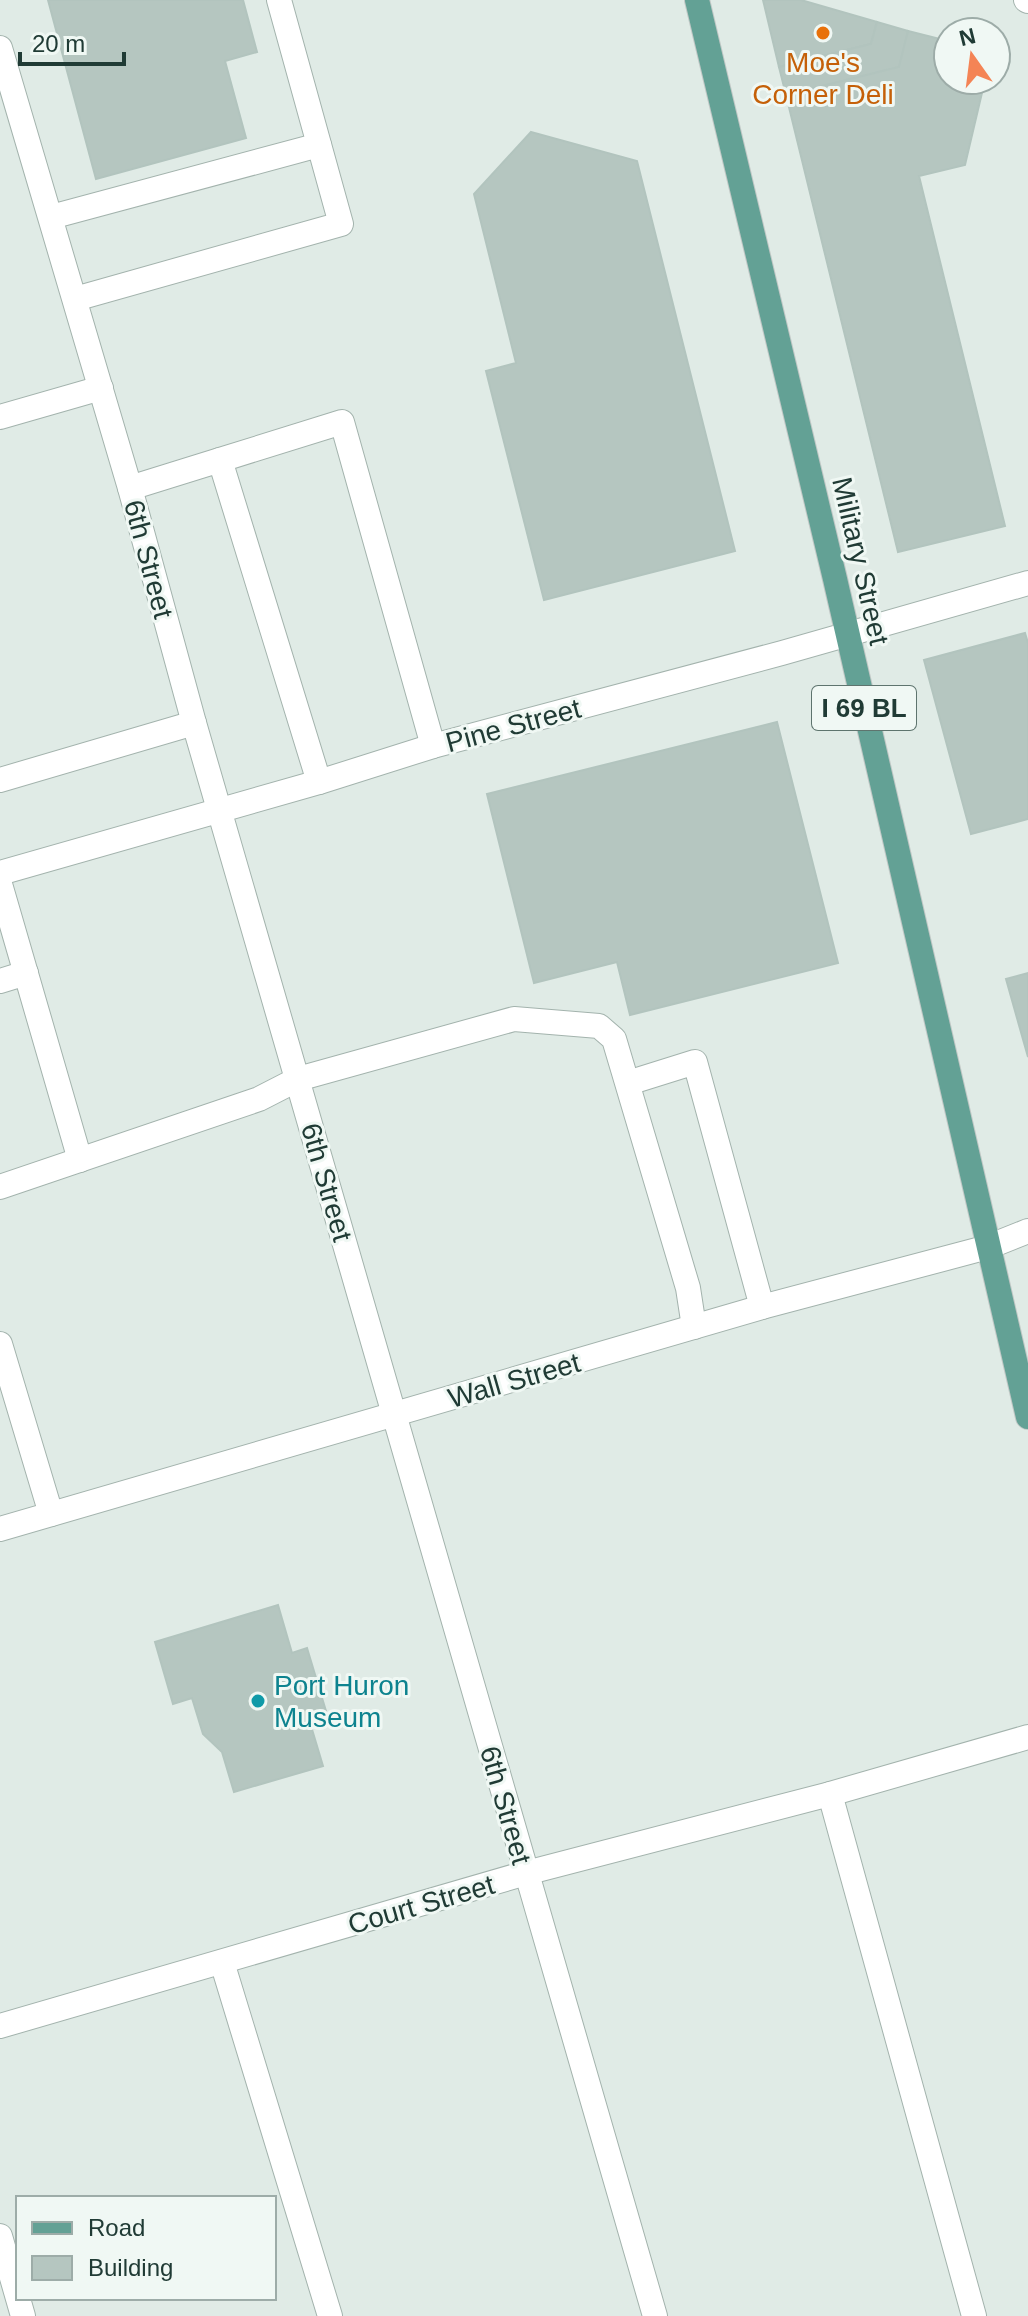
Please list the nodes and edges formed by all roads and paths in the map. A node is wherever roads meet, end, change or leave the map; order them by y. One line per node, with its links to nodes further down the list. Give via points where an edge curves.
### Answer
1 (279, 0): 4 (street)
2 (697, 0): 12 (main road, Military Street / I 69 BL)
3 (0, 48): 5 (street, 6th Street)
4 (319, 145): 5 (street); 6 (street, via 341,224)
5 (51, 217): 6 (street, 6th Street)
6 (75, 299): 7 (street, 6th Street)
7 (101, 388): 8 (street); 10 (street, 6th Street)
8 (0, 417)
9 (220, 460): 10 (street); 14 (street, via 342,422); 16 (street)
10 (130, 488): 13 (street, 6th Street)
11 (1028, 583): 12 (street, Pine Street)
12 (847, 634): 14 (street, Pine Street); 27 (main road, Military Street / I 69 BL)
13 (194, 723): 15 (street); 17 (street, 6th Street)
14 (433, 746): 16 (street, Pine Street)
15 (0, 780)
16 (319, 782): 17 (street, Pine Street)
17 (220, 809): 18 (street, Pine Street); 22 (street, 6th Street)
18 (0, 873)
19 (0, 884): 20 (street)
20 (26, 973): 21 (street); 24 (street)
21 (0, 981)
22 (298, 1079): 23 (street, via 514,1019 599,1026 614,1039); 24 (street, via 259,1099); 31 (street, 6th Street)
23 (628, 1083): 28 (street, via 695,1062); 29 (street, via 688,1288)
24 (80, 1160): 25 (street)
25 (0, 1187)
26 (1028, 1231): 27 (street, Wall Street)
27 (988, 1247): 28 (street, Wall Street); 32 (main road, Military Street / I 69 BL)
28 (762, 1307): 29 (street, Wall Street)
29 (694, 1327): 31 (street, Wall Street)
30 (0, 1344): 33 (street)
31 (395, 1415): 33 (street, Wall Street); 37 (street, 6th Street)
32 (1028, 1417)
33 (51, 1514): 34 (street, Wall Street)
34 (0, 1529)
35 (1028, 1737): 36 (street, Court Street)
36 (830, 1794): 37 (street, Court Street); 44 (street)
37 (526, 1873): 38 (street, Court Street); 43 (street, 6th Street)
38 (222, 1962): 39 (street, Court Street); 42 (street)
39 (0, 2026)
40 (0, 2236): 41 (street)
41 (16, 2292)
42 (330, 2316)
43 (655, 2316)
44 (974, 2316)

